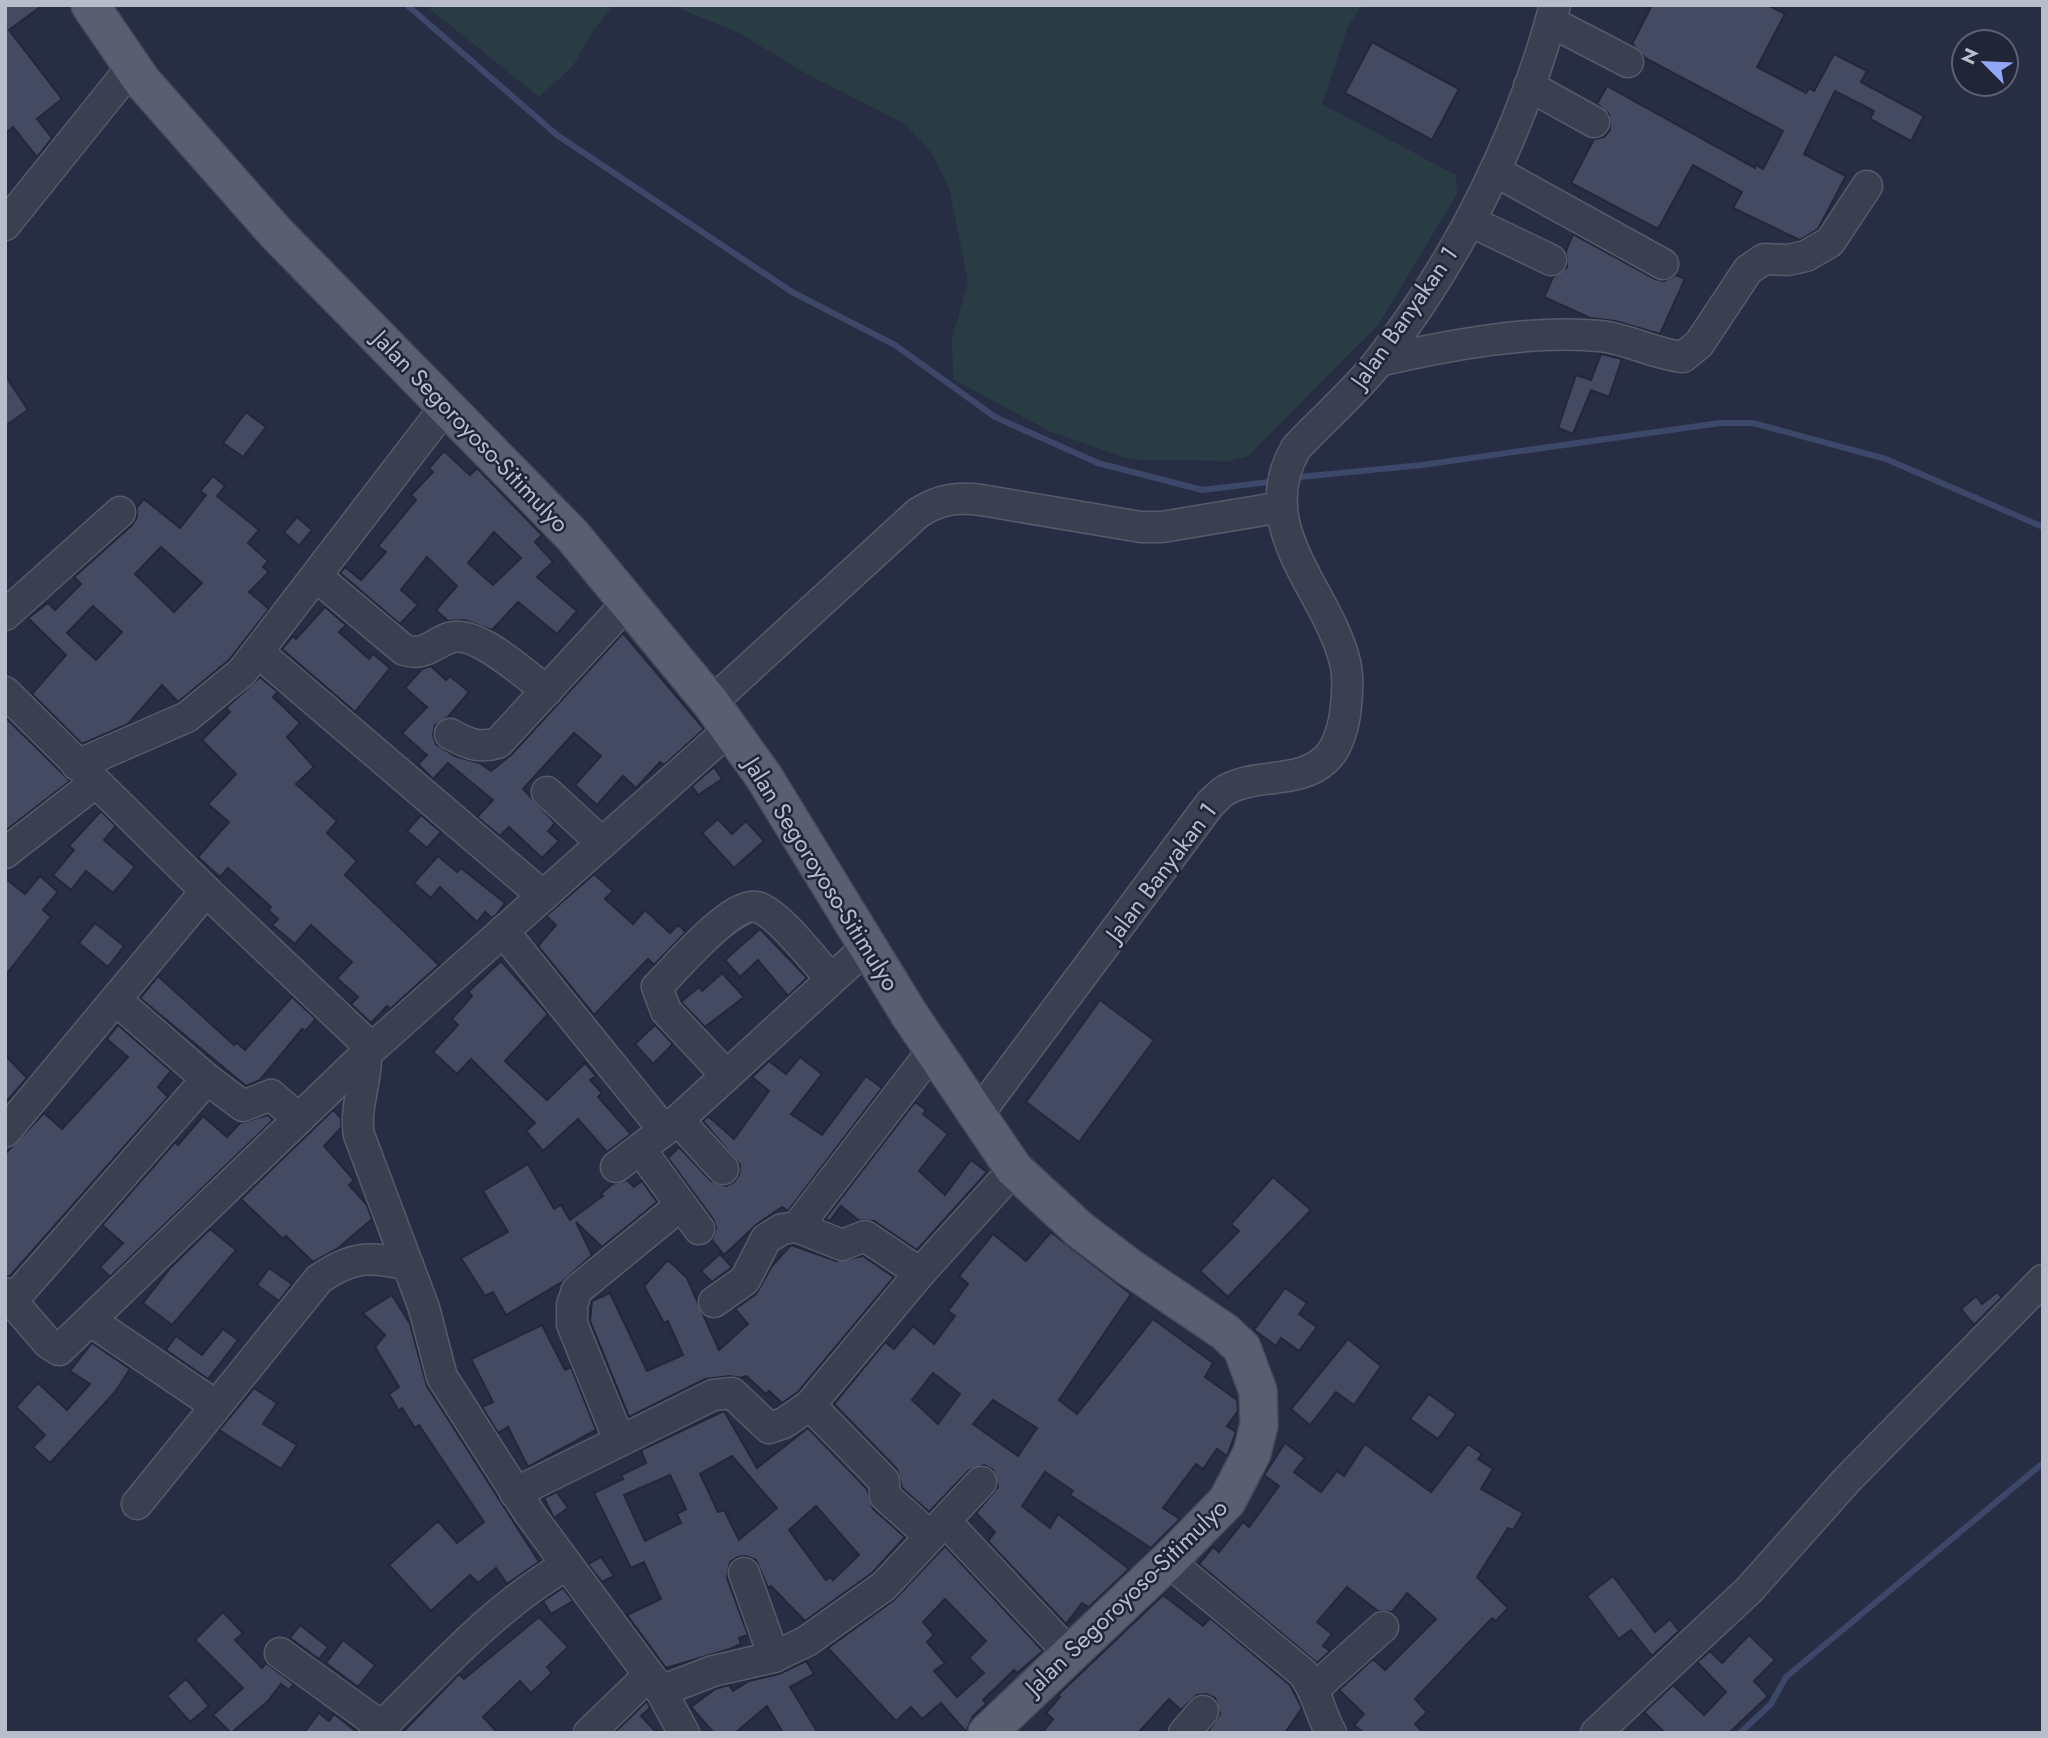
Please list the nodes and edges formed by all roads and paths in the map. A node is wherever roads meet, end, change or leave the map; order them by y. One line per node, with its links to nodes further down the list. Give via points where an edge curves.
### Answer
1 (90, 5): 4 (main road, Jalan Segoroyoso-Sitimulyo)
2 (1553, 13): 3 (street); 5 (street, Jalan Banyakan 1)
3 (1628, 62)
4 (132, 67): 10 (street); 14 (main road, Jalan Segoroyoso-Sitimulyo, via 275,233)
5 (1529, 86): 6 (street); 7 (street, Jalan Banyakan 1)
6 (1594, 122)
7 (1495, 171): 9 (street, Jalan Banyakan 1); 12 (street)
8 (1867, 186): 13 (street, via 1830,242 1806,256 1764,260 1748,270 1699,344 1683,357 1585,336 1440,347)
9 (1470, 220): 11 (street); 13 (street, Jalan Banyakan 1, via 1438,279)
10 (5, 225)
11 (1551, 260)
12 (1663, 264)
13 (1379, 361): 15 (street, Jalan Banyakan 1, via 1296,448 1287,464)
14 (446, 406): 17 (street); 18 (main road, Jalan Segoroyoso-Sitimulyo, via 572,535)
15 (1282, 507): 23 (street, via 1152,527 957,497 935,502 918,513); 39 (street, Jalan Banyakan 1, via 1289,544 1346,663 1343,728 1328,757 1305,774 1227,790 1210,804)
16 (120, 512): 19 (street)
17 (317, 577): 20 (street); 21 (street, via 404,650 428,651 452,637 467,636)
18 (629, 601): 21 (street); 23 (main road, Jalan Segoroyoso-Sitimulyo)
19 (5, 615)
20 (259, 653): 25 (street, via 187,717); 30 (street)
21 (547, 691): 24 (street, via 498,743 471,745)
22 (5, 692): 25 (street)
23 (721, 716): 27 (street); 32 (main road, Jalan Segoroyoso-Sitimulyo)
24 (450, 734)
25 (86, 774): 28 (street); 29 (street)
26 (547, 792): 27 (street)
27 (602, 843): 30 (street)
28 (5, 853)
29 (206, 891): 34 (street); 36 (street, via 357,1030)
30 (543, 896): 31 (street)
31 (503, 931): 36 (street); 41 (street)
32 (867, 947): 33 (street); 35 (main road, Jalan Segoroyoso-Sitimulyo)
33 (831, 979): 37 (street); 37 (street, via 779,923 757,907 743,908 720,925 657,987 666,1011)
34 (116, 1000): 38 (street); 42 (street)
35 (933, 1050): 39 (main road, Jalan Segoroyoso-Sitimulyo); 48 (street)
36 (367, 1053): 40 (street); 50 (street, via 359,1135)
37 (726, 1075): 41 (street)
38 (207, 1079): 40 (street, via 243,1106 271,1095); 53 (street)
39 (976, 1117): 46 (main road, Jalan Segoroyoso-Sitimulyo)
40 (298, 1118): 55 (street)
41 (671, 1125): 43 (street); 45 (street)
42 (5, 1132)
43 (640, 1149): 44 (street); 47 (street)
44 (616, 1167)
45 (723, 1169)
46 (1014, 1169): 51 (street); 63 (main road, Jalan Segoroyoso-Sitimulyo, via 1080,1229 1225,1332 1242,1349 1250,1368 1260,1405 1252,1453 1227,1501)
47 (681, 1205): 49 (street); 58 (street, via 577,1290 572,1306 576,1334)
48 (797, 1227): 51 (street, via 842,1245 864,1236); 54 (street, via 782,1229 766,1239 745,1280)
49 (699, 1229)
50 (408, 1265): 56 (street, via 373,1257 341,1264 319,1279); 60 (street, via 442,1377)
51 (920, 1273): 57 (street)
52 (2043, 1280): 77 (street, via 1854,1473 1749,1590)
53 (9, 1297): 55 (street, via 53,1349 59,1350)
54 (714, 1302)
55 (91, 1321): 56 (street)
56 (215, 1405): 61 (street)
57 (810, 1405): 58 (street, via 769,1428 738,1398 722,1393); 62 (street, via 884,1481 885,1496)
58 (619, 1440): 60 (street)
59 (981, 1482): 62 (street)
60 (515, 1493): 64 (street)
61 (137, 1504)
62 (938, 1528): 68 (street); 69 (street, via 884,1586 807,1640)
63 (1168, 1562): 68 (main road, Jalan Segoroyoso-Sitimulyo); 71 (street, via 1303,1673)
64 (567, 1565): 70 (street); 72 (street, via 506,1606)
65 (744, 1573): 69 (street)
66 (1383, 1627): 71 (street)
67 (280, 1653): 72 (street)
68 (1069, 1653): 75 (main road, Jalan Segoroyoso-Sitimulyo)
69 (774, 1657): 70 (street)
70 (655, 1683): 73 (street); 74 (street)
71 (1314, 1689): 76 (street)
72 (378, 1730)
73 (589, 1733)
74 (684, 1733)
75 (987, 1733)
76 (1331, 1733)
77 (1596, 1733)

